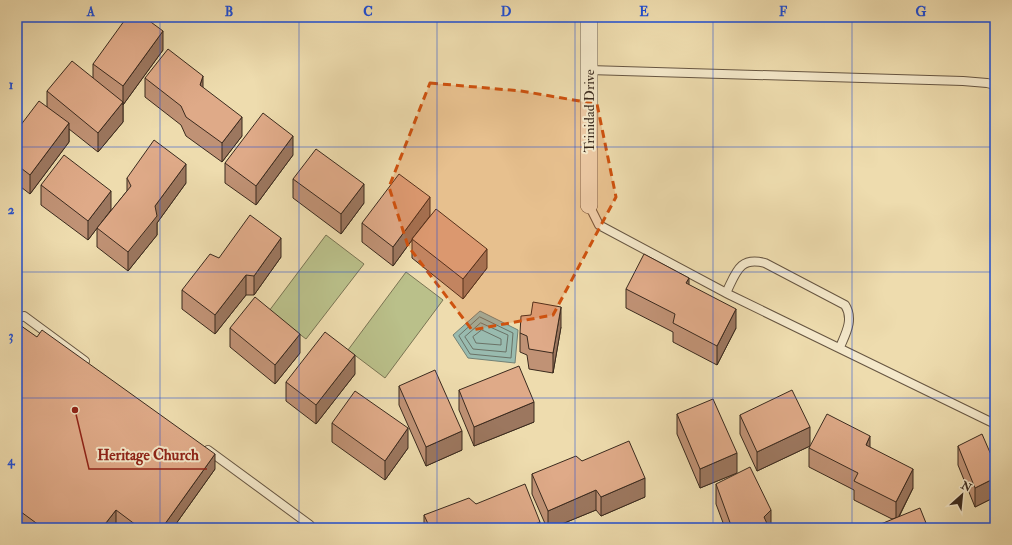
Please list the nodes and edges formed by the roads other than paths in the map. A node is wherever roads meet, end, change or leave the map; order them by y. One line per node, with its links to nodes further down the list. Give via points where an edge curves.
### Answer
1 (589, 17): 2 (street, Trinidad Drive)
2 (589, 70): 3 (lane, via 963,81); 4 (street, Trinidad Drive)
3 (995, 85)
4 (589, 205): 5 (lane, via 599,225)
5 (726, 293): 7 (lane); 7 (lane, via 744,262 754,260 765,263 845,305 850,312 849,325)
6 (17, 318): 8 (lane, via 24,316)
7 (840, 347): 9 (lane)
8 (94, 367)
9 (995, 424)
10 (202, 446): 11 (lane, via 310,525)
11 (308, 528)

